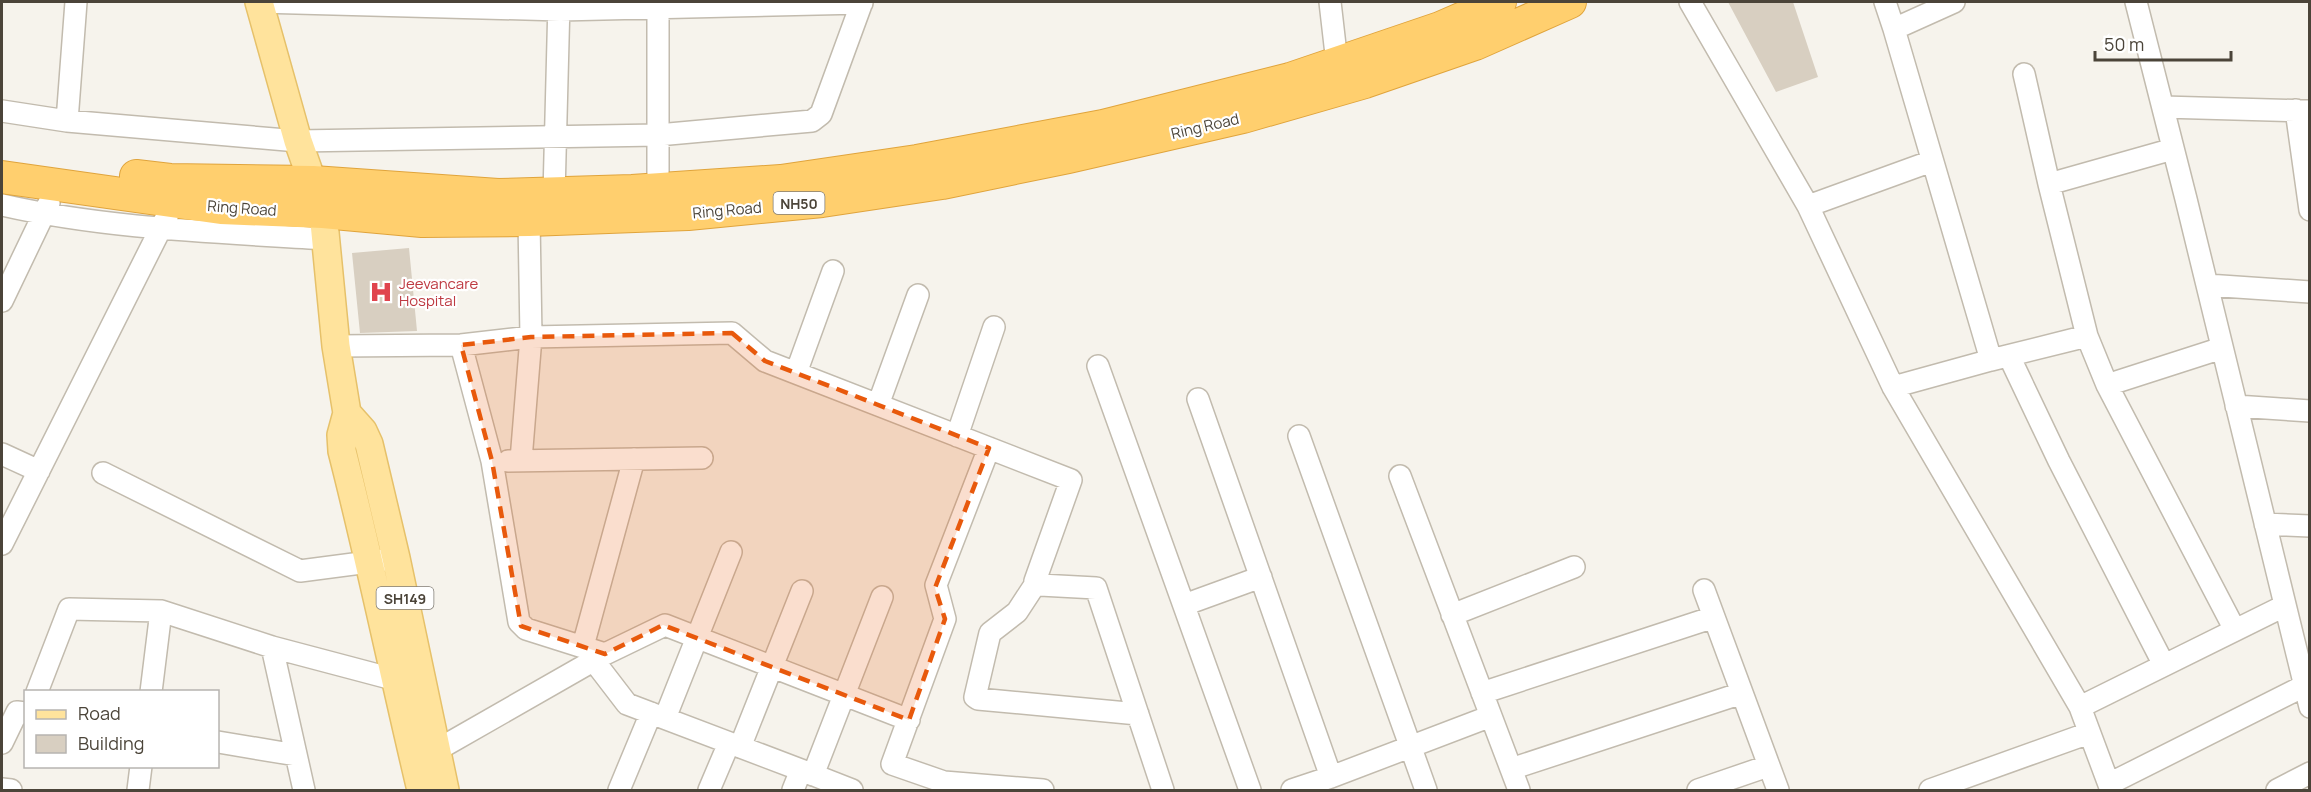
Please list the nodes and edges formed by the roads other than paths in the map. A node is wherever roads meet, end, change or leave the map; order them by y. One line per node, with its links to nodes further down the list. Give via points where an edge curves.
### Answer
1 (76, 2): 19 (street)
2 (259, 2): 11 (street); 22 (main road)
3 (862, 2): 12 (street); 20 (street, via 816,120)
4 (1330, 2): 14 (street)
5 (1500, 2): 14 (highway, Ring Road / NH50, via 1440,28)
6 (1570, 2): 37 (highway, Ring Road / NH50, via 1474,44 1365,82 1243,117 1068,157 942,183 822,201 688,214)
7 (1690, 2): 33 (street)
8 (1885, 2): 13 (street)
9 (1954, 2): 13 (street)
10 (2136, 2): 16 (street)
11 (559, 6): 12 (street); 21 (street)
12 (658, 9): 20 (street)
13 (1894, 29): 25 (street)
14 (1337, 63): 30 (highway, Ring Road / NH50, via 1290,79 1103,126 929,159 781,181)
15 (2024, 74): 28 (street)
16 (2163, 107): 17 (street); 23 (street)
17 (2303, 110): 34 (street)
18 (2, 111): 19 (street)
19 (67, 121): 22 (street)
20 (658, 135): 21 (street); 30 (street)
21 (554, 138): 22 (street); 31 (street)
22 (298, 141): 27 (main road)
23 (2173, 149): 28 (street); 40 (street)
24 (2, 156): 27 (highway, Ring Road / NH50, via 170,180)
25 (1932, 162): 33 (street); 50 (street)
26 (2, 177): 29 (highway, Ring Road / NH50)
27 (313, 182): 31 (highway, Ring Road / NH50, via 498,195); 38 (main road, SH149)
28 (2049, 184): 45 (street)
29 (57, 186): 35 (street); 36 (highway, Ring Road / NH50)
30 (658, 189): 31 (highway, Ring Road / NH50)
31 (554, 194)
32 (2, 205): 35 (street)
33 (1808, 206): 54 (street)
34 (2310, 210)
35 (43, 214): 36 (street); 43 (street)
36 (168, 215): 38 (highway, Ring Road / NH50, via 221,208); 67 (street)
37 (529, 220): 38 (highway, Ring Road / NH50); 46 (street)
38 (324, 226): 48 (main road, SH149)
39 (833, 271): 52 (street)
40 (2207, 285): 41 (street); 49 (street)
41 (2310, 292)
42 (918, 295): 56 (street)
43 (2, 302)
44 (993, 327): 59 (street)
45 (2088, 336): 50 (street); 53 (street)
46 (531, 337): 47 (street); 52 (street, via 732,333 765,361); 65 (street)
47 (461, 345): 48 (street); 66 (street)
48 (336, 346): 74 (main road, SH149, via 347,413 369,444)
49 (2222, 348): 53 (street); 57 (street)
50 (2000, 358): 54 (street); 91 (street, via 2059,461)
51 (1098, 366): 81 (street)
52 (796, 373): 56 (street)
53 (2107, 385): 86 (street)
54 (1893, 387): 101 (street)
55 (1198, 399): 76 (street)
56 (878, 405): 59 (street)
57 (2236, 406): 58 (street); 70 (street)
58 (2310, 411)
59 (957, 436): 61 (street)
60 (1299, 436): 112 (street)
61 (989, 448): 77 (street, via 1071,480); 107 (street, via 936,585 945,620)
62 (2, 454): 67 (street)
63 (702, 458): 64 (street)
64 (634, 459): 65 (street); 90 (street)
65 (522, 460): 66 (street)
66 (492, 461): 90 (street, via 521,626)
67 (39, 471): 72 (street)
68 (103, 473): 74 (street, via 300,571)
69 (1400, 476): 84 (street)
70 (2265, 524): 71 (street); 82 (street)
71 (2310, 526)
72 (2, 544)
73 (731, 552): 87 (street)
74 (383, 560): 93 (main road, SH149); 95 (main road, SH149)
75 (1574, 567): 84 (street)
76 (1261, 577): 81 (street); 120 (street)
77 (1036, 583): 104 (street, via 1096,588); 104 (street, via 1017,612 990,633 975,697)
78 (1704, 590): 85 (street)
79 (802, 591): 92 (street)
80 (882, 597): 100 (street)
81 (1184, 605): 134 (street)
82 (2284, 606): 86 (street); 89 (street)
83 (161, 610): 88 (street); 96 (street, via 69,609); 97 (street)
84 (1452, 615): 98 (street)
85 (1714, 617): 98 (street); 99 (street)
86 (2235, 630): 91 (street)
87 (697, 638): 90 (street, via 661,626); 92 (street); 105 (street)
88 (272, 646): 93 (street); 114 (street)
89 (2302, 646): 94 (street)
90 (594, 654): 105 (street, via 627,704); 113 (street)
91 (2164, 665): 101 (street)
92 (771, 668): 100 (street); 111 (street)
93 (394, 679): 95 (street); 126 (main road, SH149)
94 (2304, 686): 102 (street); 121 (street)
95 (423, 687): 113 (main road, SH149)
96 (38, 690)
97 (151, 690)
98 (1482, 693): 106 (street)
99 (1742, 693): 115 (street); 117 (street)
100 (844, 694): 107 (street); 118 (street)
101 (2080, 707): 108 (street)
102 (2310, 707)
103 (24, 713): 110 (street, via 17,712)
104 (1138, 714): 133 (street)
105 (658, 716): 111 (street); 128 (street)
106 (1491, 716): 112 (street); 117 (street)
107 (909, 720): 132 (street, via 892,764 944,782)
108 (2089, 733): 121 (street); 140 (street)
109 (219, 742): 114 (street)
110 (2, 743)
111 (734, 745): 118 (street); 129 (street)
112 (1411, 746): 120 (street); 136 (street)
113 (436, 750): 127 (main road, SH149)
114 (296, 755): 125 (street)
115 (1768, 766): 138 (street); 139 (street)
116 (141, 768): 124 (street)
117 (1511, 769): 137 (street)
118 (807, 773): 130 (street); 131 (street)
119 (2310, 773): 141 (street)
120 (1331, 777): 135 (street)
121 (2110, 787)
122 (2, 789): 123 (street)
123 (11, 790)
124 (138, 790)
125 (304, 790)
126 (421, 790)
127 (445, 790)
128 (619, 790)
129 (710, 790)
130 (793, 790)
131 (852, 790)
132 (1043, 790)
133 (1163, 790)
134 (1250, 790)
135 (1292, 790)
136 (1426, 790)
137 (1519, 790)
138 (1698, 790)
139 (1778, 790)
140 (1930, 790)
141 (2277, 790)

